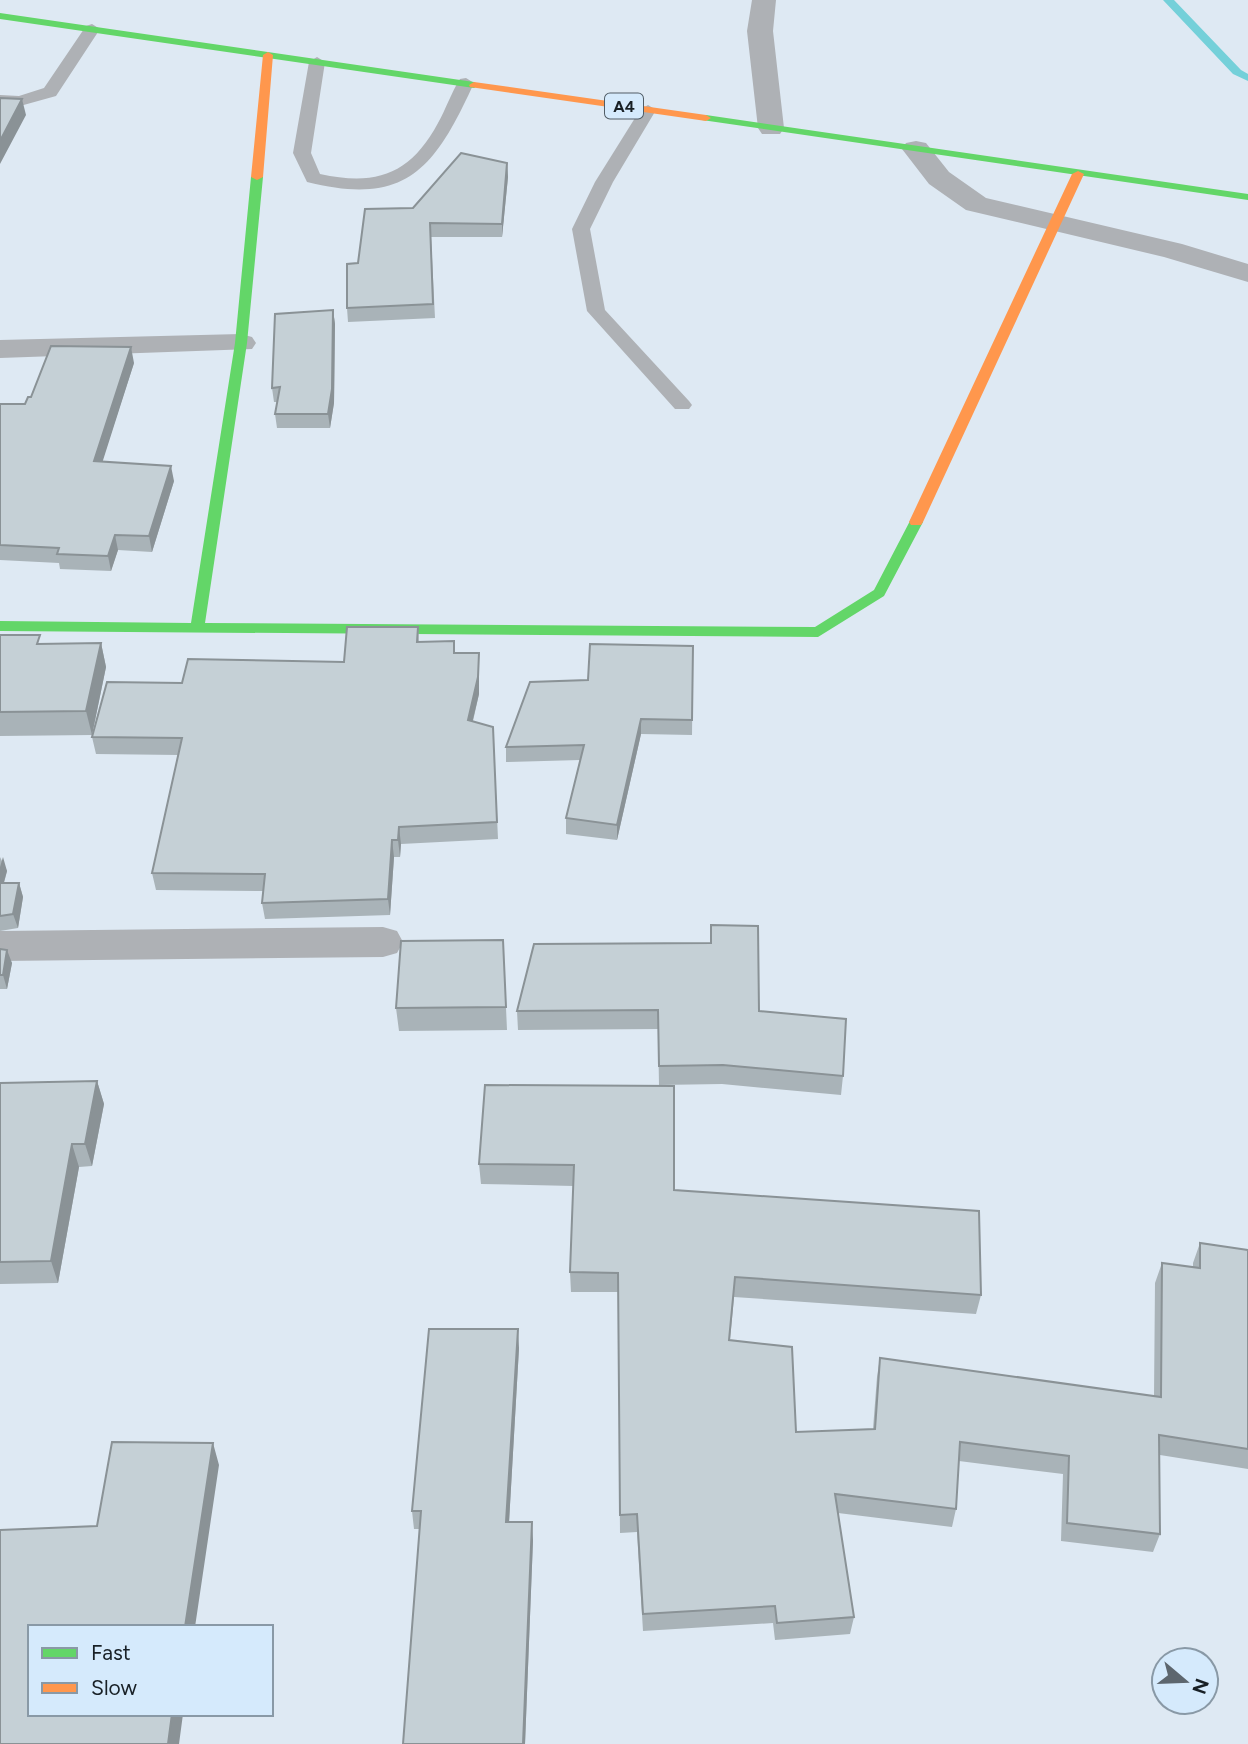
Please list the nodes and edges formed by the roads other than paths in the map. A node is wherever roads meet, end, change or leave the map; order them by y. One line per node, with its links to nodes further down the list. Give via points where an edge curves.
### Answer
1 (764, 0): 9 (street, via 760,31)
2 (0, 16): 3 (main road, A4)
3 (92, 29): 4 (main road, A4); 7 (lane, via 50,92 20,101)
4 (268, 55): 5 (main road, A4); 15 (main road)
5 (317, 62): 6 (main road, A4); 6 (lane, via 302,153 313,178 356,185 405,176 435,147)
6 (466, 83): 8 (main road, A4)
7 (0, 100)
8 (648, 110): 9 (main road, A4); 17 (lane, via 581,229 596,311)
9 (771, 128): 10 (main road, A4)
10 (916, 149): 11 (main road, A4); 13 (street, via 939,178 976,204)
11 (1078, 174): 12 (main road, A4); 13 (main road)
12 (1248, 197)
13 (1057, 223): 14 (street); 19 (main road, via 932,491 879,593 818,632)
14 (1248, 273)
15 (241, 343): 16 (street); 19 (main road)
16 (0, 349)
17 (682, 405)
18 (0, 626): 19 (main road)
19 (197, 627)
20 (383, 942): 21 (street)
21 (0, 946)

